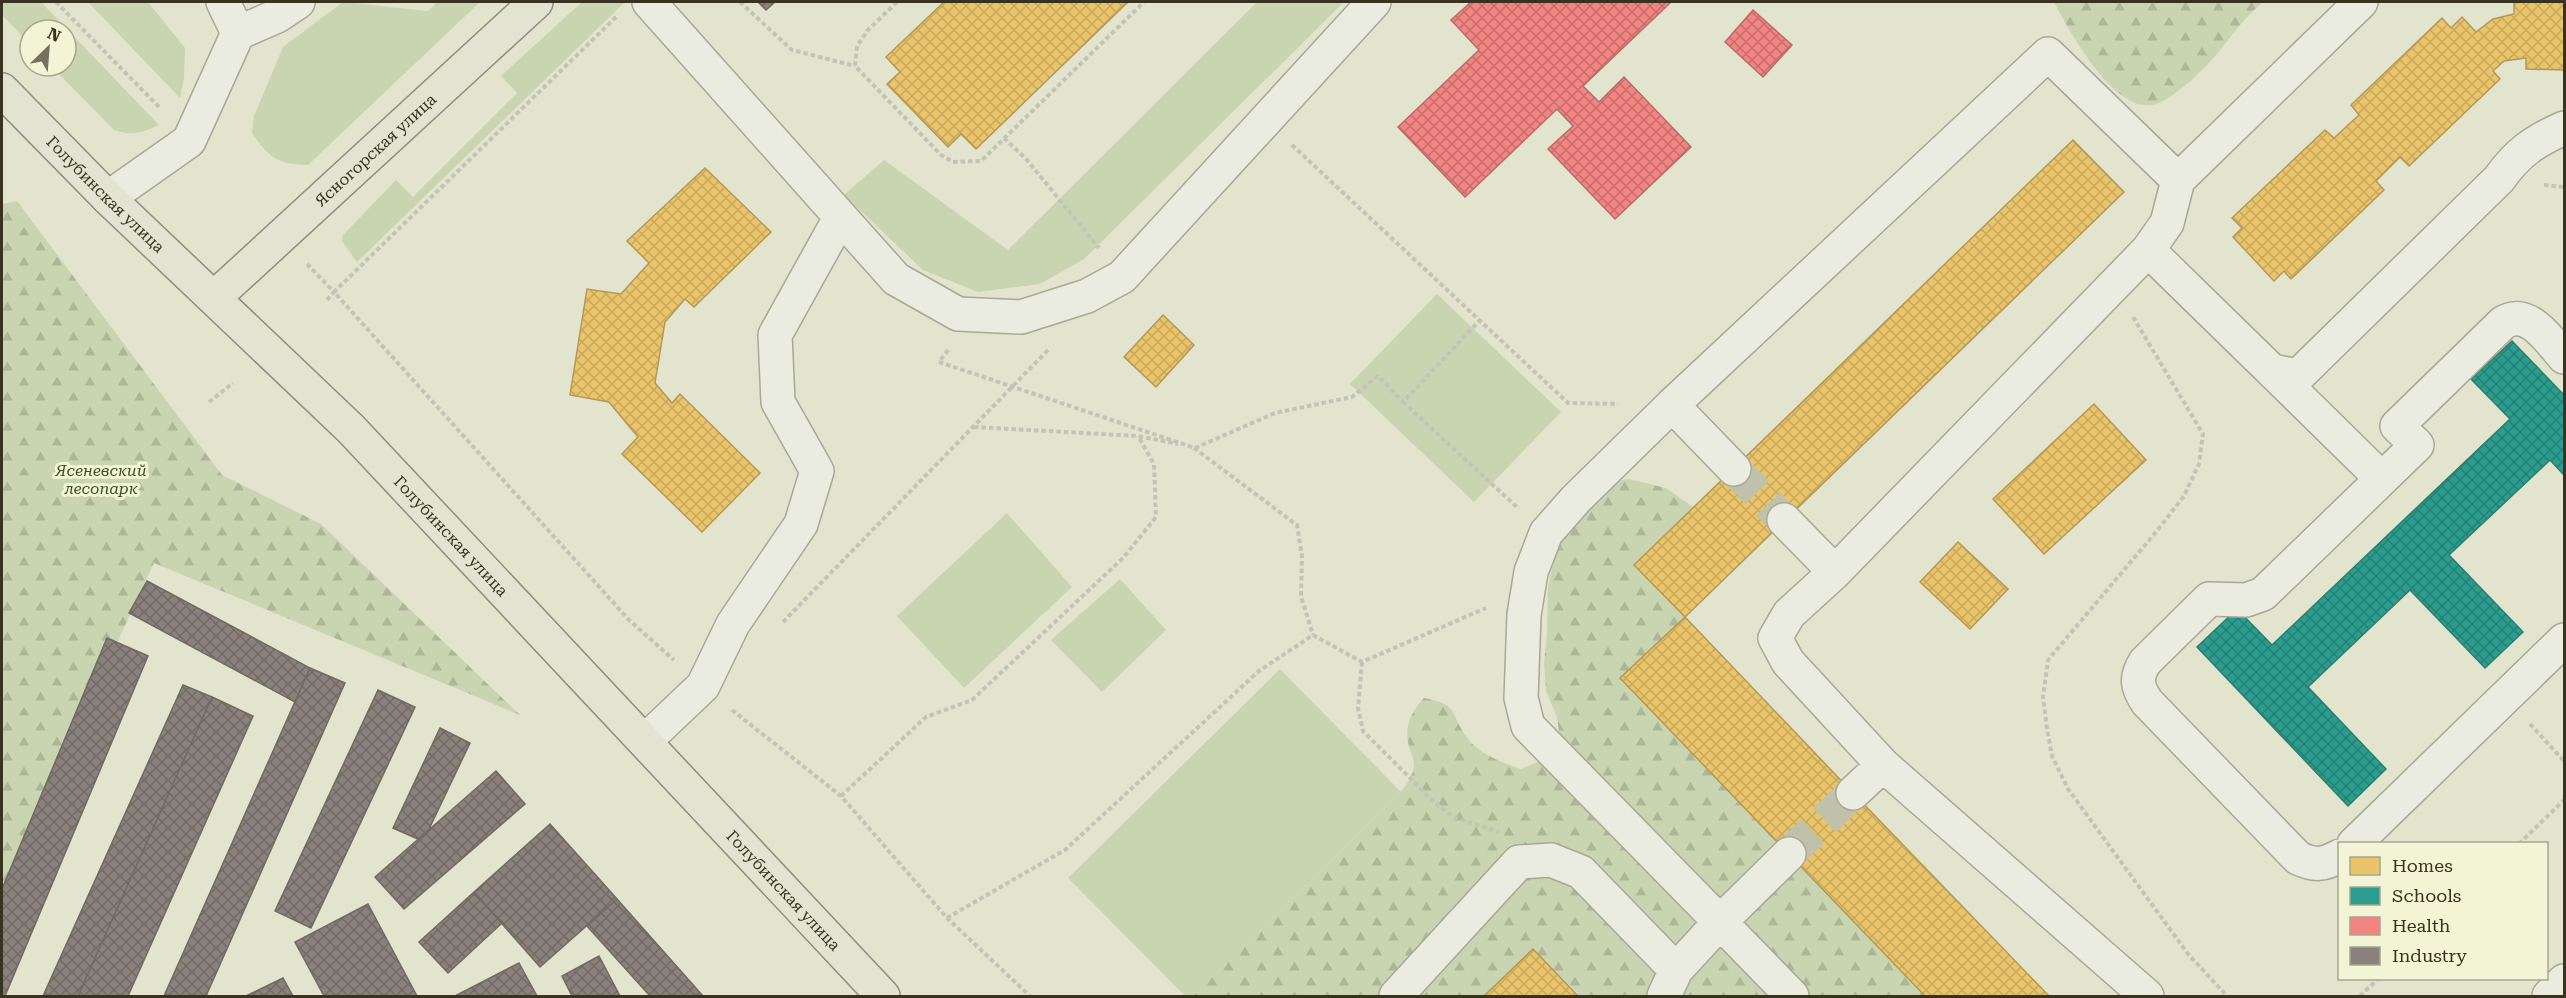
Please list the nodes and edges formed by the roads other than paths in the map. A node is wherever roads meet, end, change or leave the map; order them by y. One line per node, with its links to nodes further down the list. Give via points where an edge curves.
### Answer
1 (223, 2): 7 (lane)
2 (298, 2): 7 (lane)
3 (536, 2): 14 (main road, Ясногорская улица)
4 (1374, 2): 12 (lane, via 1122,277 1087,296 1021,317 958,314 896,279)
5 (2361, 2): 10 (lane)
6 (636, 6): 12 (lane)
7 (238, 33): 11 (lane, via 189,141)
8 (2, 90): 11 (main road, Голубинская улица)
9 (2565, 128): 16 (lane, via 2537,140 2510,165 2298,376)
10 (2178, 180): 13 (lane, via 2167,223); 17 (lane, via 2048,54)
11 (108, 198): 14 (main road, Голубинская улица)
12 (840, 218): 23 (lane, via 775,335 778,402 817,471 801,524 733,624 703,686)
13 (2148, 250): 16 (lane); 21 (lane)
14 (214, 298): 23 (main road, Голубинская улица, via 351,429)
15 (2565, 357): 19 (lane, via 2532,323 2522,317 2511,318 2397,426 2417,445)
16 (2272, 371): 19 (lane)
17 (1672, 405): 18 (lane); 29 (lane, via 1546,533 1531,573 1524,615 1521,698 1528,726)
18 (1734, 469)
19 (2382, 479): 28 (lane, via 2263,594 2246,600 2210,599 2138,673 2138,689 2147,702 2298,858 2313,865)
20 (1784, 520): 21 (lane)
21 (1835, 572): 24 (lane, via 1789,614 1775,638 1788,662)
22 (2565, 640): 26 (lane)
23 (645, 741): 32 (main road, Голубинская улица)
24 (1883, 765): 25 (lane); 35 (lane)
25 (1853, 793)
26 (2355, 842)
27 (1789, 854): 29 (lane)
28 (2338, 857)
29 (1720, 922): 31 (lane); 34 (lane)
30 (2565, 981): 36 (lane)
31 (1670, 983): 33 (lane, via 1581,872 1551,860 1519,862)
32 (883, 996)
33 (1396, 996)
34 (1792, 996)
35 (2148, 996)
36 (2549, 996)

